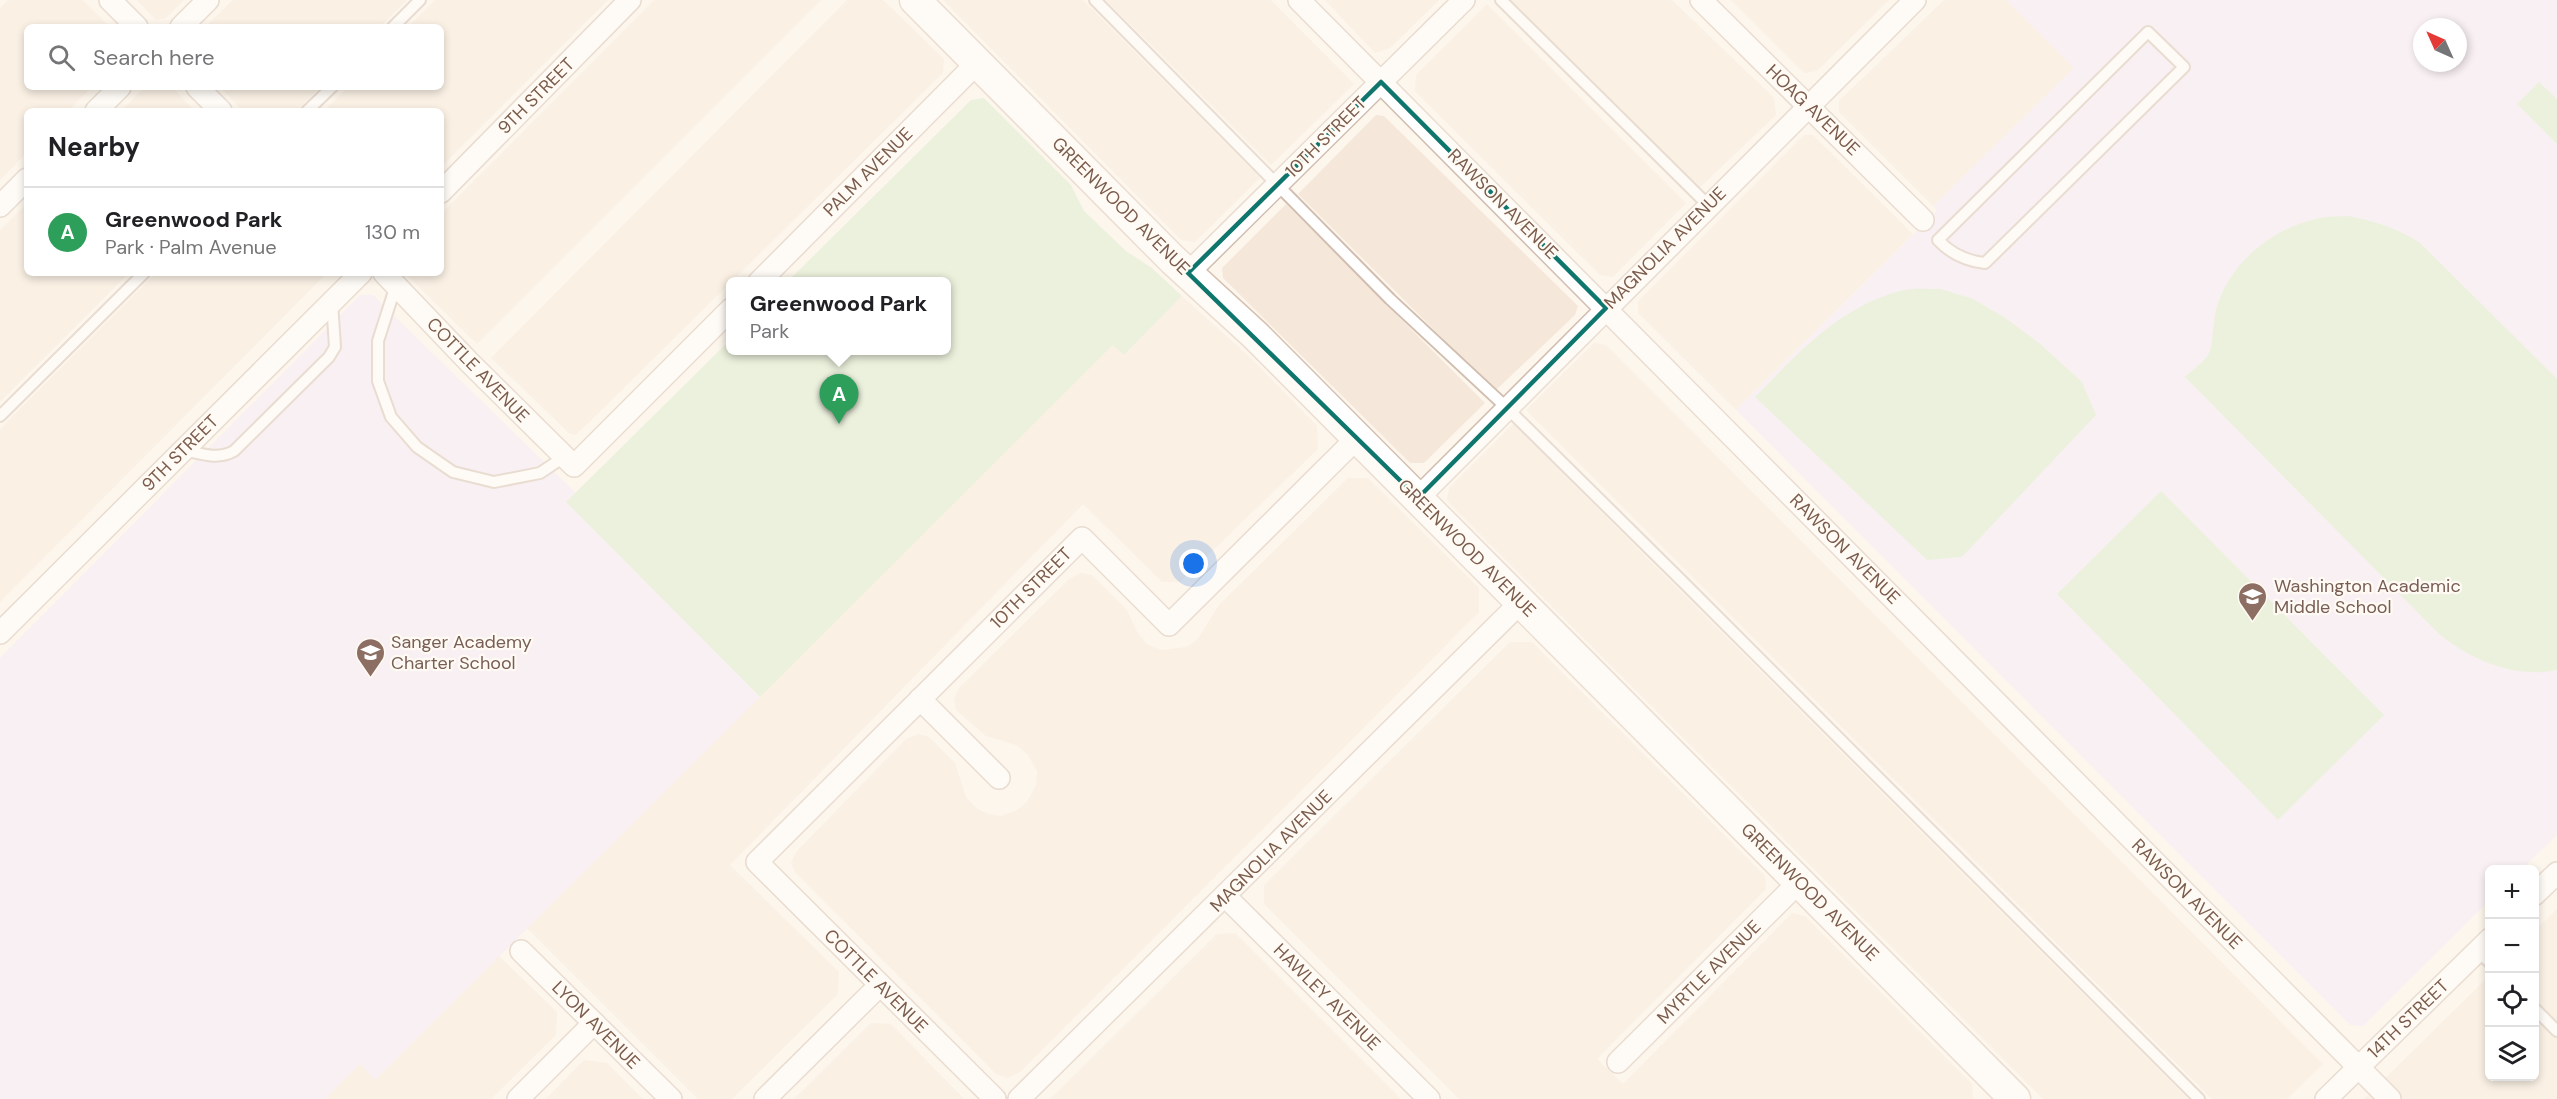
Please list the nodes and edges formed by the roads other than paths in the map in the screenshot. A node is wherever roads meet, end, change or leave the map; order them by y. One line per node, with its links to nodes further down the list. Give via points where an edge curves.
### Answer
1 (110, 0): 12 (street)
2 (208, 0): 13 (street)
3 (420, 0): 14 (lane)
4 (630, 0): 26 (street, 9TH STREET)
5 (915, 0): 15 (street, GREENWOOD AVENUE)
6 (1095, 0): 25 (lane)
7 (1299, 0): 16 (street, RAWSON AVENUE)
8 (1464, 0): 16 (street, 10TH STREET)
9 (1501, 0): 27 (lane)
10 (1701, 0): 20 (street, HOAG AVENUE)
11 (1910, 1): 20 (street, MAGNOLIA AVENUE)
12 (134, 24)
13 (184, 24)
14 (396, 24)
15 (977, 63): 30 (street, GREENWOOD AVENUE); 33 (street, PALM AVENUE)
16 (1381, 82): 25 (street, 10TH STREET); 36 (street, RAWSON AVENUE)
17 (117, 90): 21 (street)
18 (200, 90): 22 (street)
19 (329, 90): 23 (lane)
20 (1809, 105): 27 (street, MAGNOLIA AVENUE); 29 (street, HOAG AVENUE)
21 (99, 108)
22 (218, 108)
23 (311, 108)
24 (24, 182): 28 (street)
25 (1277, 185): 30 (street, 10TH STREET); 38 (lane)
26 (444, 189)
27 (1708, 205): 36 (street, MAGNOLIA AVENUE)
28 (0, 206)
29 (1931, 230): 29 (lane, via 1948,251 1985,263 2184,67 2148,32)
30 (1188, 273): 40 (street, GREENWOOD AVENUE)
31 (141, 276): 39 (lane)
32 (358, 276): 35 (street, 9TH STREET)
33 (764, 277)
34 (390, 279): 42 (street, COTTLE AVENUE); 42 (lane, via 378,341 378,381 391,417 417,447 453,472 494,482 540,473)
35 (332, 302): 41 (street, 9TH STREET); 41 (lane, via 335,347 329,357 234,451 215,456)
36 (1606, 308): 38 (street, MAGNOLIA AVENUE); 60 (street, RAWSON AVENUE)
37 (726, 314): 42 (street)
38 (1507, 408): 43 (street, MAGNOLIA AVENUE); 68 (lane)
39 (0, 416)
40 (1357, 438): 43 (street, GREENWOOD AVENUE); 46 (street, 10TH STREET, via 1169,625 1082,538)
41 (183, 450): 45 (street, 9TH STREET)
42 (569, 461)
43 (1418, 498): 44 (street, GREENWOOD AVENUE)
44 (1521, 602): 50 (street, GREENWOOD AVENUE); 52 (street, MAGNOLIA AVENUE)
45 (0, 633)
46 (920, 699): 47 (street); 48 (street, 10TH STREET)
47 (999, 778)
48 (757, 862): 55 (street, COTTLE AVENUE)
49 (2557, 873): 51 (street)
50 (1799, 882): 59 (street, MYRTLE AVENUE); 61 (street, GREENWOOD AVENUE)
51 (2539, 891)
52 (1225, 896): 66 (street, MAGNOLIA AVENUE); 67 (street, HAWLEY AVENUE)
53 (521, 951): 57 (street, LYON AVENUE)
54 (2485, 952): 60 (street, 14TH STREET)
55 (880, 985): 64 (street); 65 (street, COTTLE AVENUE)
56 (2539, 1012): 58 (lane)
57 (594, 1023): 62 (street); 63 (street, LYON AVENUE)
58 (2557, 1031)
59 (1618, 1062)
60 (2358, 1067): 69 (street, 14TH STREET); 70 (street, RAWSON AVENUE)
61 (2008, 1097)
62 (518, 1099)
63 (671, 1099)
64 (765, 1099)
65 (995, 1099)
66 (1019, 1099)
67 (1429, 1099)
68 (2199, 1099)
69 (2326, 1099)
70 (2390, 1099)

